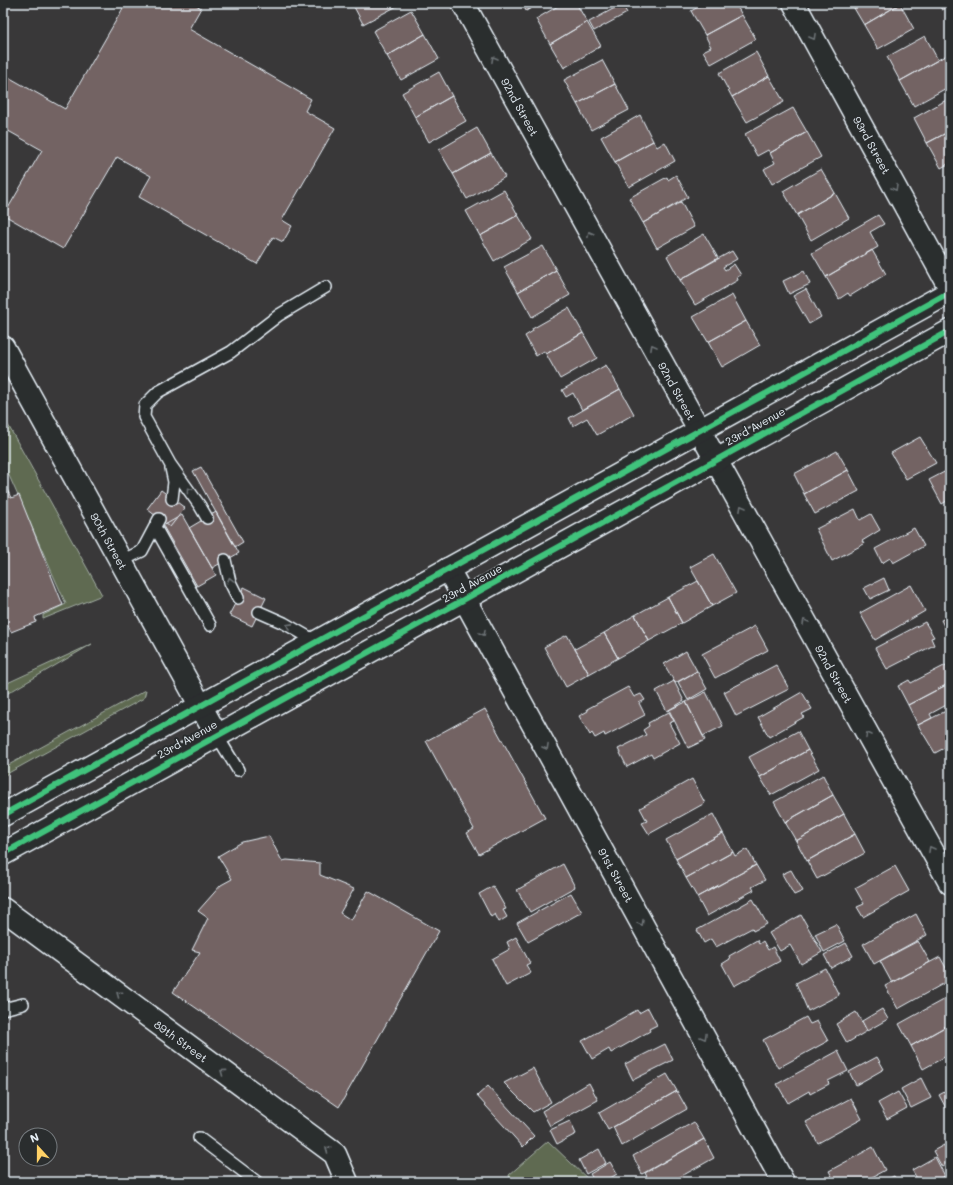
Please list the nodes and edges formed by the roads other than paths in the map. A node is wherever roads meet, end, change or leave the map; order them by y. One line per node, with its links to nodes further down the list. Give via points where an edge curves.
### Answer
1 (463, 3): 8 (street, 92nd Street, one-way to 1)
2 (794, 3): 4 (street, 93rd Street, one-way to 4)
3 (326, 287): 10 (lane, via 279,315 232,352 158,392 148,401 144,417)
4 (950, 288)
5 (950, 292): 8 (street, 23rd Avenue)
6 (950, 331): 9 (street, 23rd Avenue)
7 (3, 347): 14 (street, 90th Street)
8 (699, 431): 9 (street, 92nd Street); 15 (street, 23rd Avenue)
9 (715, 459): 17 (street, 23rd Avenue); 26 (street, 92nd Street, one-way to 9)
10 (170, 464): 11 (lane, via 174,482); 12 (lane, one-way to 10)
11 (172, 499)
12 (207, 518)
13 (225, 560): 16 (lane, one-way to 13, via 230,582)
14 (121, 561): 19 (lane, via 142,551 157,523); 21 (street, 90th Street)
15 (448, 569): 17 (street, 91st Street); 20 (street, 23rd Avenue)
16 (238, 598)
17 (464, 599): 22 (street, 23rd Avenue); 33 (street, 91st Street, one-way to 33)
18 (259, 612): 20 (lane, one-way to 18)
19 (210, 625)
20 (317, 642): 21 (street, 23rd Avenue)
21 (200, 706): 22 (street, 90th Street); 24 (street, 23rd Avenue)
22 (216, 734): 23 (lane); 25 (street, 23rd Avenue)
23 (238, 770)
24 (3, 814)
25 (3, 854)
26 (950, 883)
27 (3, 909): 32 (street, 89th Street, one-way to 27, via 335,1154)
28 (23, 1004): 29 (lane)
29 (3, 1009)
30 (199, 1138): 31 (lane)
31 (257, 1182)
32 (347, 1182)
33 (783, 1182)

